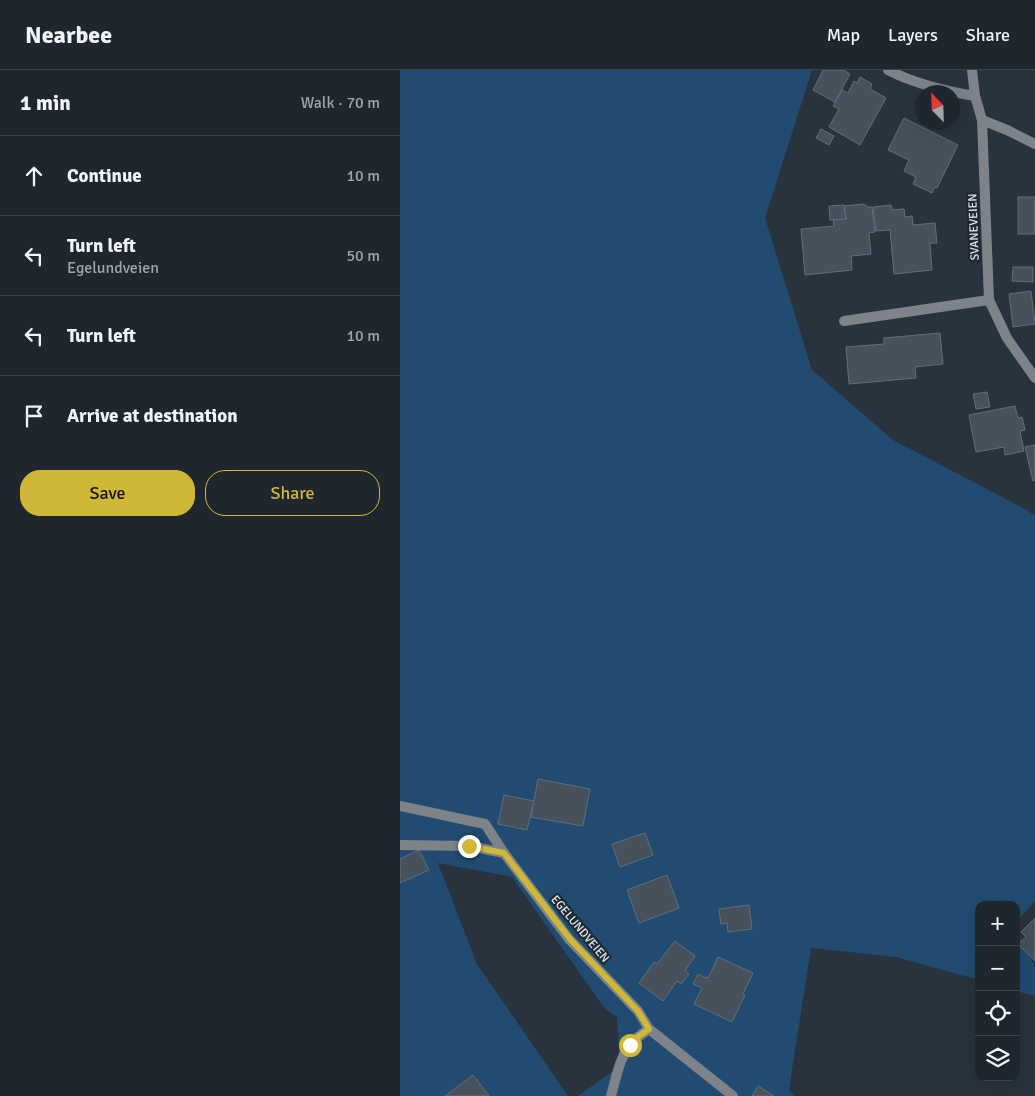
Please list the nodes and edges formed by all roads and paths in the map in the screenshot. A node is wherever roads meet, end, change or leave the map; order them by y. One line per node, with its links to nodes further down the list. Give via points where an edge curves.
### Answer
1 (888, 70): 3 (street, via 950,92)
2 (972, 70): 3 (street, SVANEVEIEN)
3 (975, 96): 4 (street, SVANEVEIEN)
4 (982, 120): 5 (street); 6 (street, SVANEVEIEN)
5 (1035, 144)
6 (989, 300): 7 (street); 8 (street, SVANEVEIEN, via 1006,338)
7 (844, 320)
8 (1035, 378)
9 (400, 806): 11 (street, EGELUNDVEIEN, via 485,824)
10 (400, 845): 11 (street, via 469,846)
11 (504, 853): 12 (street, EGELUNDVEIEN, via 570,939 638,1011)
12 (649, 1029): 13 (street, via 630,1045); 14 (street, EGELUNDVEIEN)
13 (611, 1096)
14 (733, 1096)

